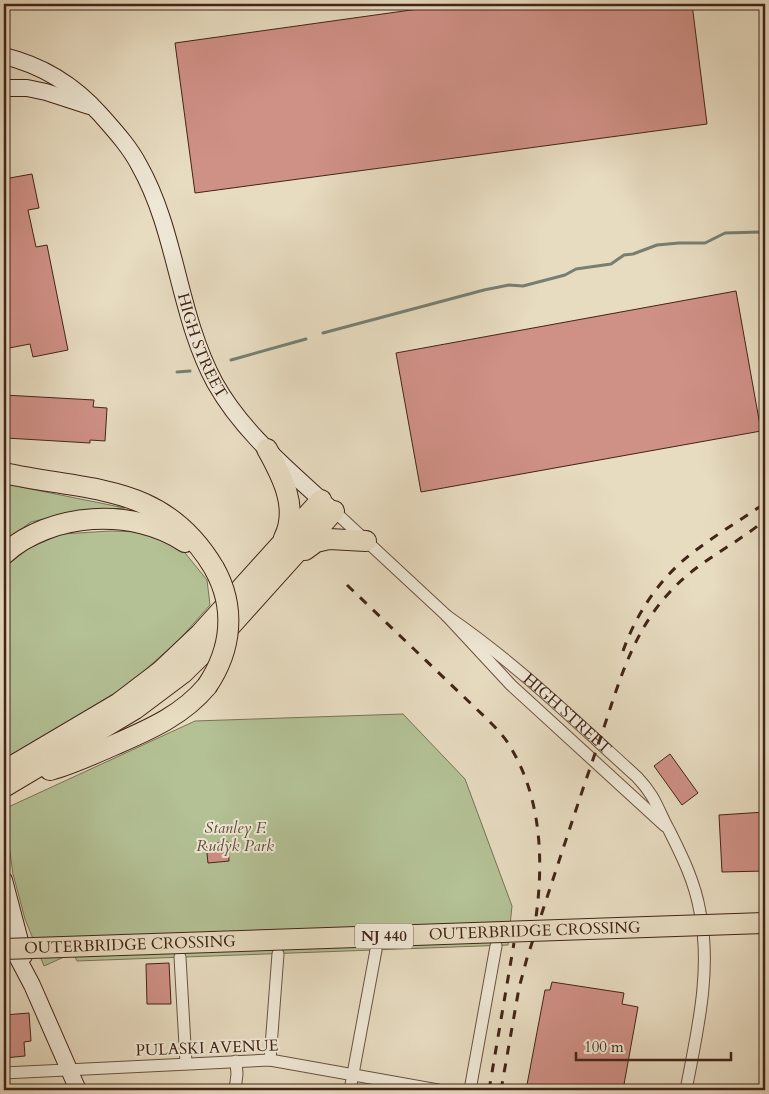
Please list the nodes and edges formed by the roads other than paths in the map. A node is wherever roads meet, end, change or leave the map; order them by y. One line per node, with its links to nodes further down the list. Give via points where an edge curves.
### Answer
1 (4, 57): 2 (street, via 11,69); 4 (street, HIGH STREET, via 50,74 73,88)
2 (4, 82)
3 (4, 88): 4 (street, via 46,92)
4 (94, 107): 5 (street, HIGH STREET, via 128,148 147,181 194,331 215,382 234,413)
5 (267, 449): 7 (street, HIGH STREET); 9 (highway, via 281,477 290,509)
6 (4, 473): 11 (highway, via 112,492 138,500 178,524 197,543)
7 (328, 506): 8 (street, HIGH STREET); 9 (highway)
8 (366, 541): 9 (highway, via 329,539); 12 (street, HIGH STREET)
9 (285, 552): 13 (highway, via 166,667)
10 (4, 554): 11 (highway, via 29,536 53,527 83,521 115,520 137,522 167,532 193,547)
11 (214, 568): 13 (highway, bridge, via 222,583 229,628 224,655 207,686 164,722 77,761)
12 (447, 616): 16 (street, HIGH STREET, via 511,685); 16 (street, HIGH STREET, via 522,673 637,778 654,798)
13 (44, 761): 14 (highway); 15 (highway)
14 (4, 771)
15 (4, 787)
16 (668, 828): 39 (street, HIGH STREET, via 694,889 704,942 703,986)
17 (4, 880): 27 (street)
18 (765, 911): 21 (highway, OUTERBRIDGE CROSSING / NJ 440)
19 (765, 924): 23 (highway, OUTERBRIDGE CROSSING / NJ 440, bridge)
20 (4, 932): 27 (street)
21 (4, 936)
22 (496, 946): 38 (street)
23 (4, 949)
24 (376, 950): 33 (street)
25 (278, 954): 28 (street)
26 (180, 957): 30 (street)
27 (32, 985): 31 (street)
28 (270, 1060): 29 (street, PULASKI AVENUE); 33 (street, PULASKI AVENUE)
29 (236, 1061): 30 (street, PULASKI AVENUE); 35 (street)
30 (186, 1064): 31 (street, PULASKI AVENUE)
31 (69, 1069): 32 (street, PULASKI AVENUE); 34 (street)
32 (4, 1072)
33 (353, 1074): 36 (street); 37 (street, PULASKI AVENUE)
34 (78, 1090)
35 (234, 1090)
36 (350, 1090)
37 (438, 1090)
38 (470, 1090)
39 (686, 1090)

